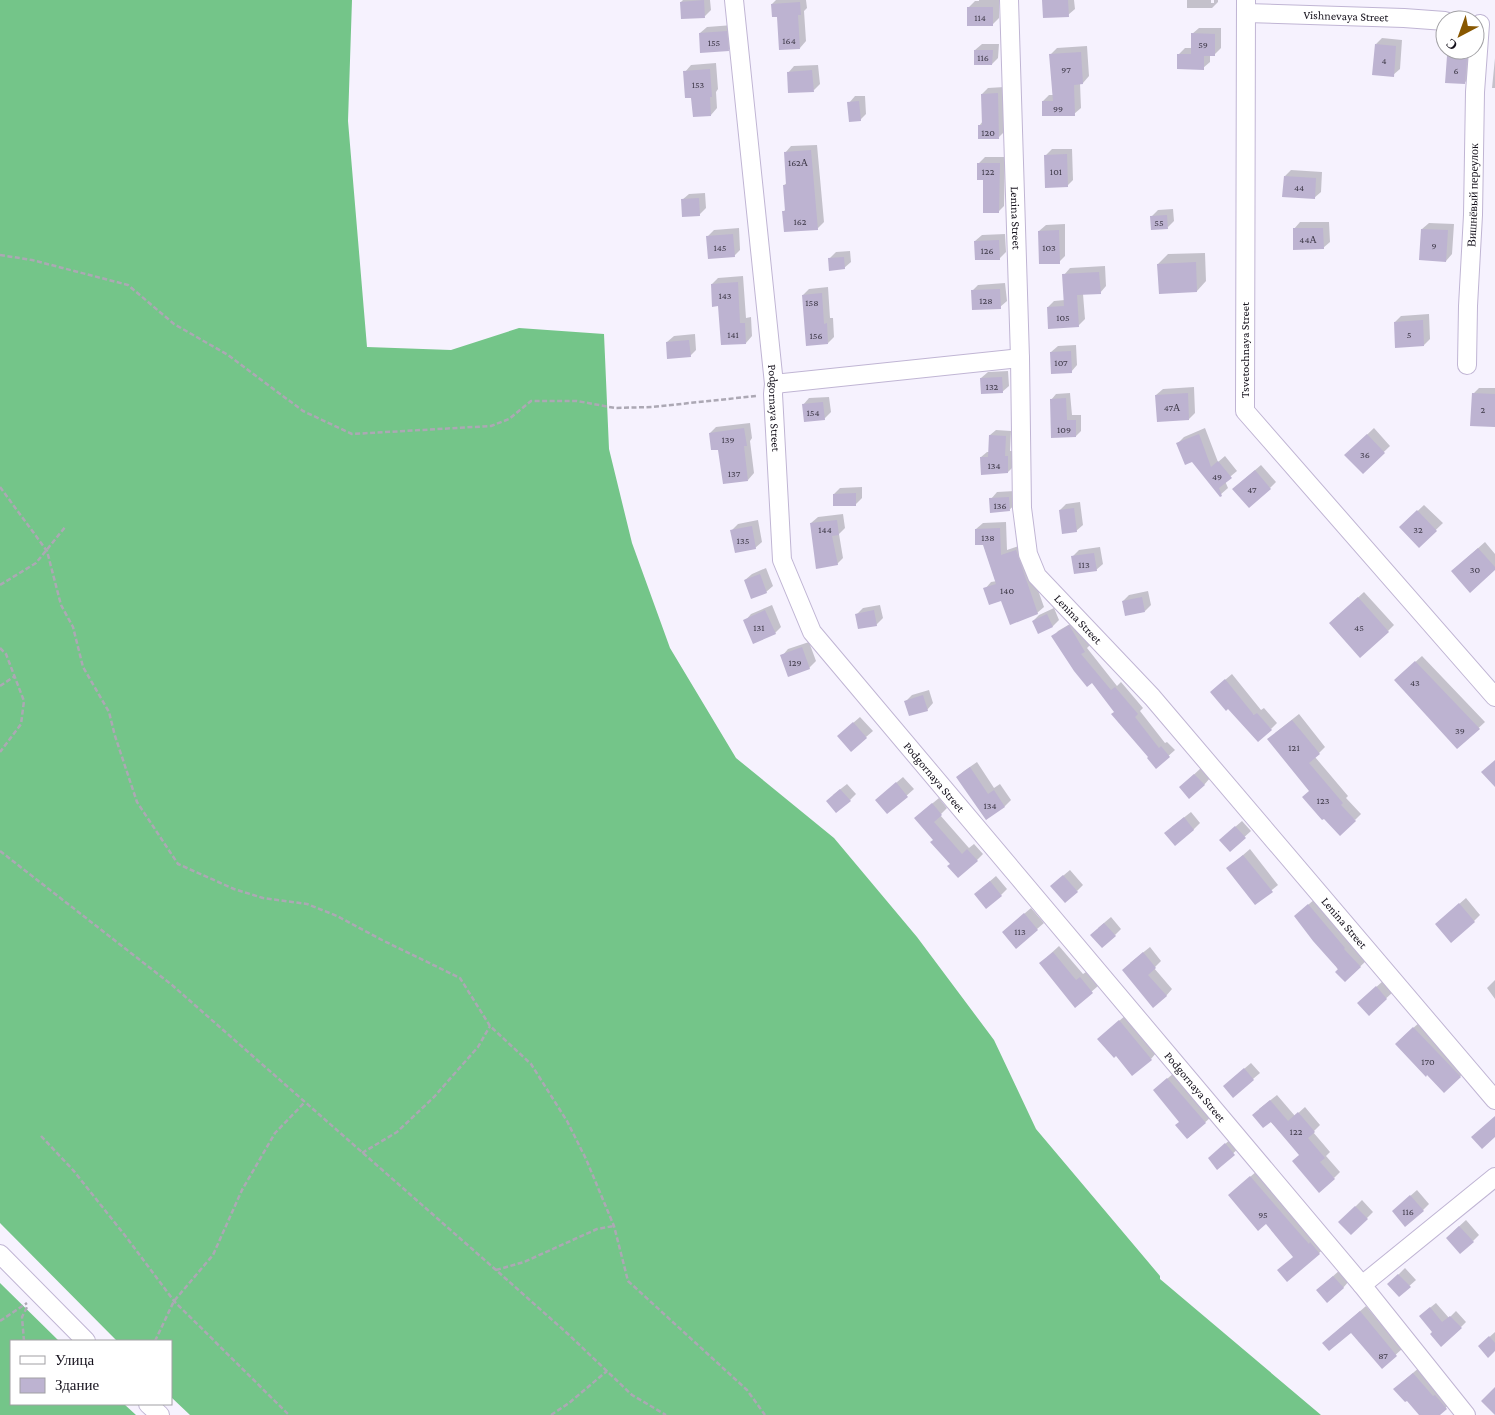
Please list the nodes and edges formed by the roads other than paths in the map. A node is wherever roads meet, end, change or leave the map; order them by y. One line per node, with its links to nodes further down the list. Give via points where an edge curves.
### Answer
1 (734, 0): 8 (street, Podgornaya Street)
2 (1009, 0): 6 (street, Lenina Street)
3 (1246, 7): 4 (street, Vishnevaya Street); 9 (street, Tsvetochnaya Street, via 1245,411)
4 (1435, 20)
5 (1479, 60): 7 (street, Вишнёвый переулок, via 1475,92)
6 (1020, 358): 8 (street); 10 (street, Lenina Street, via 1022,508 1028,554 1037,576 1152,697)
7 (1467, 365)
8 (774, 389): 13 (street, Podgornaya Street, via 782,560 812,632)
9 (1495, 697)
10 (1495, 1100)
11 (1495, 1177): 13 (street)
12 (0, 1254): 14 (street)
13 (1362, 1285): 17 (street, Podgornaya Street)
14 (85, 1340)
15 (149, 1405): 16 (street)
16 (160, 1415)
17 (1466, 1415)

